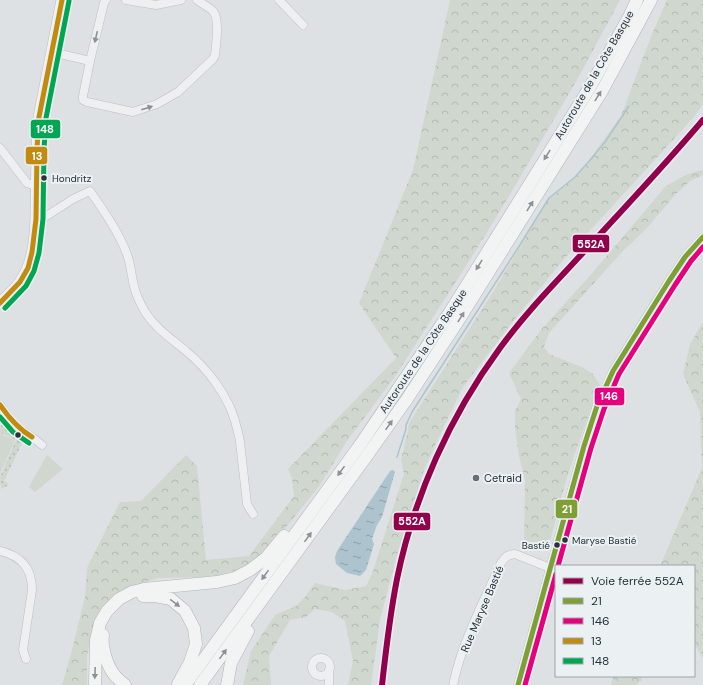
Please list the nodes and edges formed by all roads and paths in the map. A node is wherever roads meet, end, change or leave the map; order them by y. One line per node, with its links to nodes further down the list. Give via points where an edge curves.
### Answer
1 (62, 0): 10 (main road)
2 (106, 0): 11 (street, one-way to 11)
3 (126, 0): 4 (street, via 156,5)
4 (181, 0)
5 (197, 0): 11 (street, one-way to 5, via 83,96 87,102 133,112 157,104 178,92 216,55 216,16)
6 (278, 0): 9 (street)
7 (637, 0): 19 (highway, Autoroute de la Côte Basque, one-way to 19, via 590,87 450,312)
8 (650, 0): 23 (highway, Autoroute de la Côte Basque, one-way to 8, via 407,399 460,318 602,91)
9 (303, 25)
10 (52, 52): 11 (street); 13 (main road, via 39,117)
11 (90, 61)
12 (0, 148): 13 (street, via 27,183)
13 (36, 186): 14 (main road)
14 (36, 219): 16 (main road, via 29,266 20,282); 20 (street, via 45,217 90,191 122,241 129,259 137,298 145,312 151,321 208,372 224,396 235,420 247,504)
15 (703, 237): 22 (street, via 685,257 669,281 613,371 602,394 591,420)
16 (0, 303)
17 (0, 405): 18 (street, via 11,421)
18 (42, 445)
19 (321, 498): 26 (highway, one-way to 26, via 308,506 266,558 235,578 144,589 119,599 100,623 96,640); 29 (highway, Autoroute de la Côte Basque, one-way to 29)
20 (253, 514)
21 (0, 551): 24 (street, via 17,557 28,570 32,581 23,650)
22 (550, 568): 33 (street, Rue Maryse Bastié, via 515,554 505,557 473,624); 34 (street)
23 (277, 580): 30 (highway, Autoroute de la Côte Basque, one-way to 23); 31 (highway, via 237,650 231,663)
24 (26, 659)
25 (329, 670): 32 (street)
26 (95, 685)
27 (125, 685): 28 (highway, one-way to 28, via 113,673 105,655 103,638 107,621 120,605 133,597 155,596 171,599 185,611 194,628 196,644 190,662)
28 (177, 685)
29 (185, 685)
30 (200, 685)
31 (227, 685)
32 (329, 685)
33 (453, 685)
34 (518, 685)

